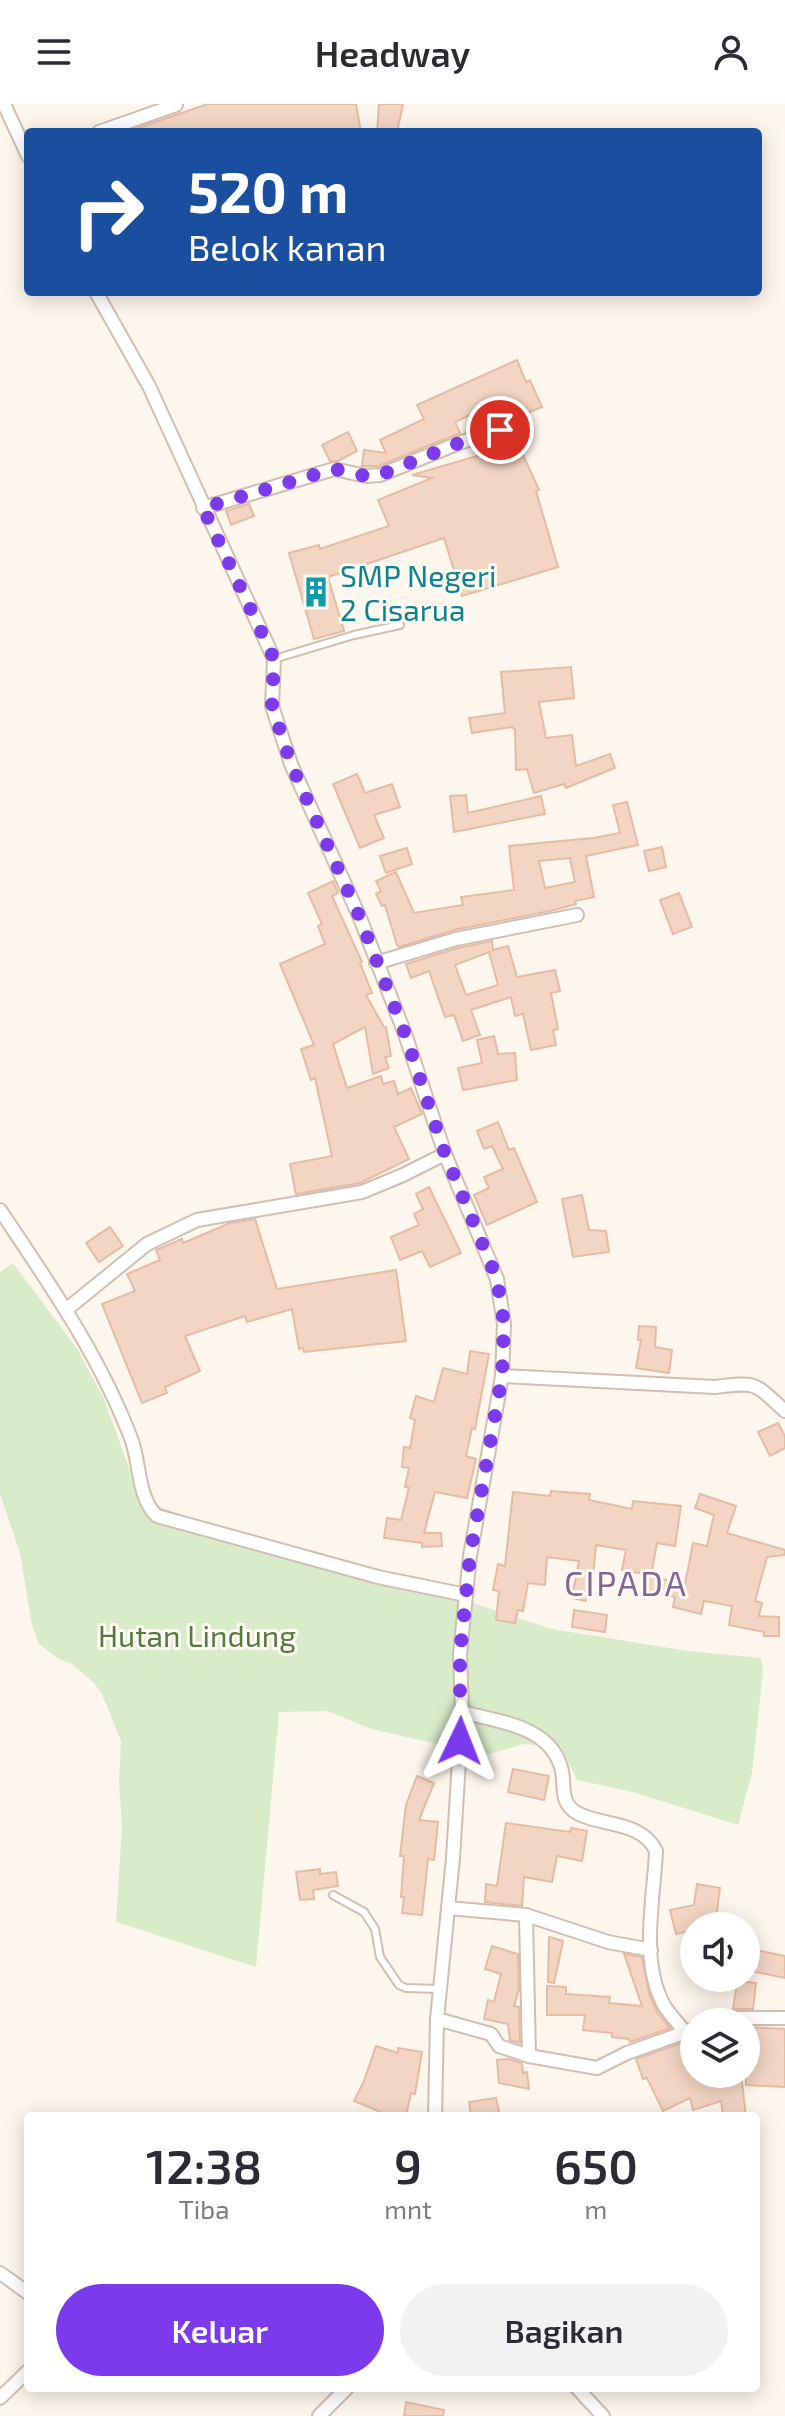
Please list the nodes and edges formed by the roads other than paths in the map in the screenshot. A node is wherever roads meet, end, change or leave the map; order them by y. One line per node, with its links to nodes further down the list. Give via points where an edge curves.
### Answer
1 (4, 104): 4 (street)
2 (176, 105): 3 (street)
3 (110, 128)
4 (24, 147)
5 (98, 296): 7 (street, via 149,386)
6 (500, 430): 7 (street, via 380,475 334,469)
7 (203, 508): 9 (street)
8 (400, 625): 9 (lane)
9 (274, 659): 11 (street, via 272,706 291,764)
10 (577, 915): 11 (street, via 456,939)
11 (376, 963): 12 (street)
12 (445, 1154): 14 (street, via 362,1192 197,1220 147,1244); 15 (street, via 497,1279 504,1324)
13 (0, 1210): 14 (street)
14 (67, 1309): 17 (street, via 129,1434 148,1505 157,1516 378,1577)
15 (502, 1376): 16 (street, via 715,1387 748,1383); 17 (street)
16 (785, 1411)
17 (466, 1595): 18 (street)
18 (462, 1712): 20 (street); 22 (street, via 538,1734 554,1750 563,1797 575,1811 637,1832 653,1846)
19 (333, 1895): 23 (lane, via 364,1912 375,1929 380,1957 399,1985)
20 (448, 1908): 21 (street); 23 (street)
21 (526, 1915): 22 (street); 29 (street)
22 (651, 1950): 27 (street, via 665,2006)
23 (439, 1989): 26 (street)
24 (760, 2018): 25 (street)
25 (785, 2018)
26 (437, 2019): 29 (street, via 491,2034 499,2046); 30 (street)
27 (680, 2021)
28 (680, 2034): 29 (street, via 597,2068)
29 (529, 2056)
30 (435, 2112)
31 (0, 2273): 32 (street)
32 (24, 2290)
33 (24, 2375): 36 (street)
34 (343, 2392): 37 (street)
35 (581, 2392): 38 (street)
36 (0, 2398)
37 (319, 2416)
38 (603, 2416)

